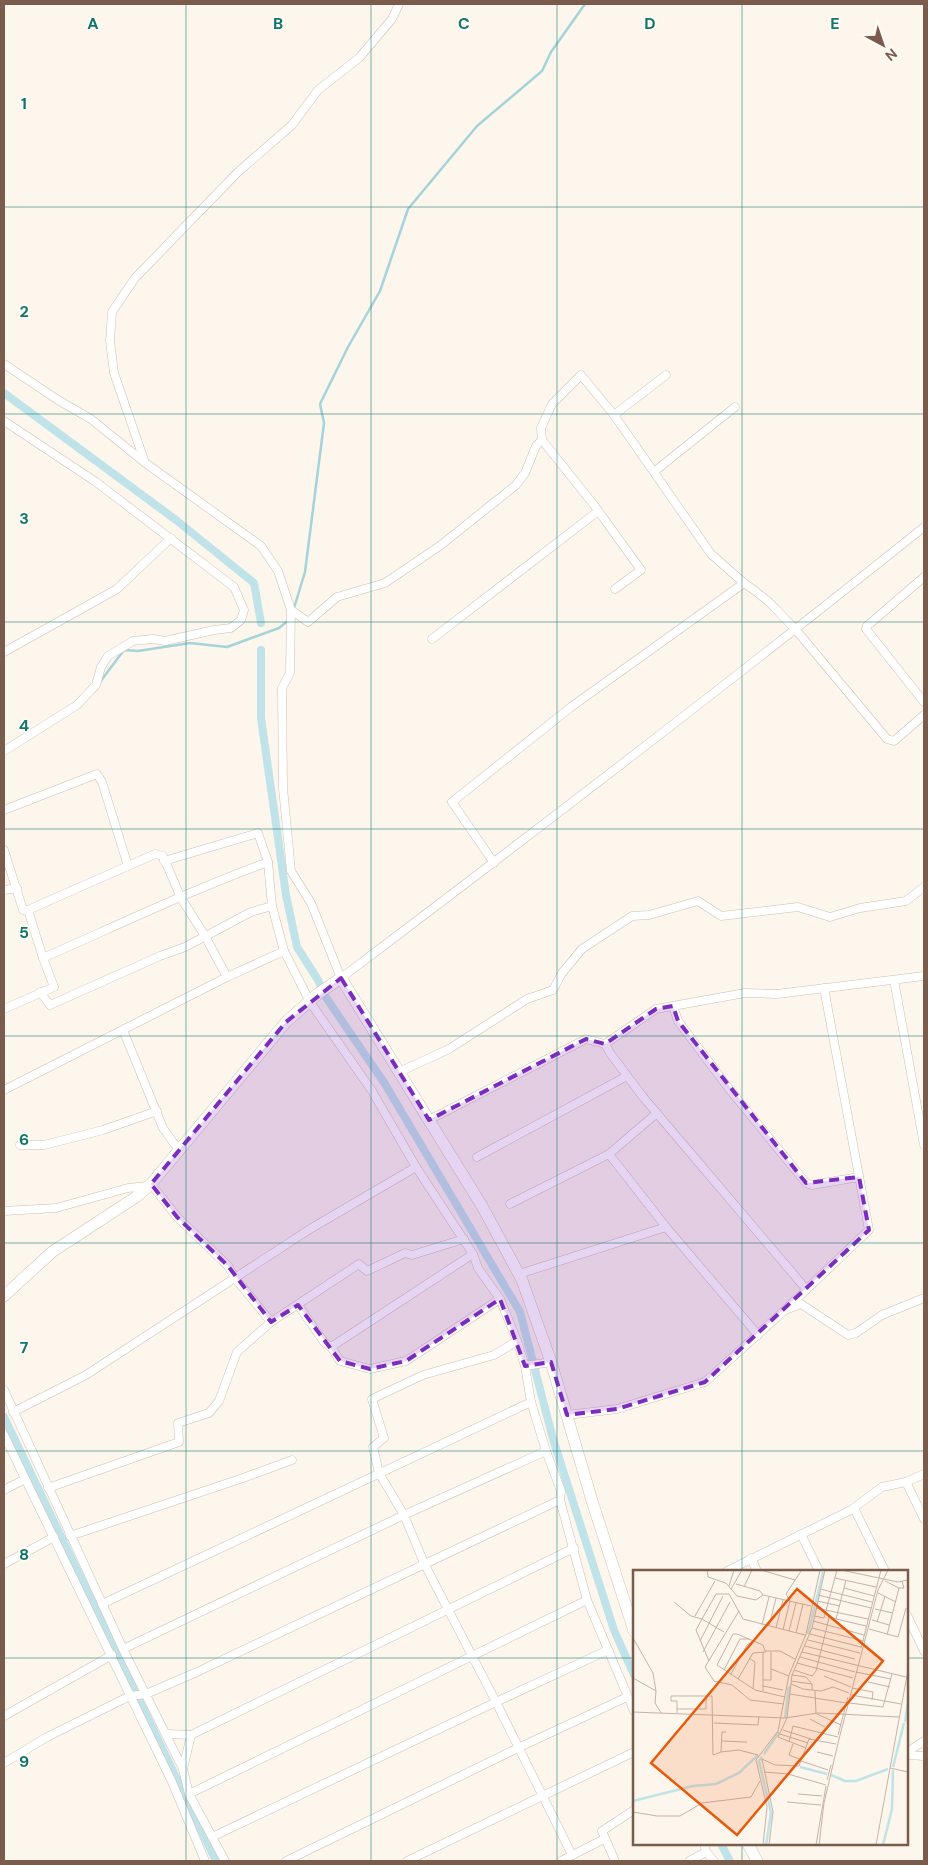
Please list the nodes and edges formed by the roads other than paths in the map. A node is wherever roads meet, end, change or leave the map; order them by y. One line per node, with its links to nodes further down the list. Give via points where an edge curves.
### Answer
1 (399, 4): 8 (street, via 392,19 360,58 318,90 292,125 238,172 135,278 112,312 110,341 114,373)
2 (4, 364): 8 (street, via 91,419)
3 (666, 375): 5 (street)
4 (735, 407): 9 (street)
5 (614, 415): 7 (street, via 581,375 552,404 541,428); 9 (street)
6 (4, 421): 12 (street, via 96,482)
7 (542, 440): 10 (street); 16 (street, via 516,485 441,545 393,578 337,597 308,622)
8 (144, 462): 16 (street, via 261,546 278,571)
9 (654, 471): 14 (street, via 711,554)
10 (597, 512): 15 (street, via 641,570); 18 (street)
11 (924, 527): 17 (street)
12 (171, 538): 19 (street, via 117,588); 22 (street, via 234,586 244,610 241,620 231,628 165,641 133,641 108,656 96,685 77,705)
13 (924, 577): 20 (street, via 866,629)
14 (744, 583): 17 (street, via 769,602); 27 (street, via 571,707 452,802)
15 (615, 589)
16 (291, 610): 41 (street, via 290,674 282,688 283,788 291,871 311,903)
17 (796, 630): 21 (street, via 887,739 894,741); 27 (street)
18 (432, 639)
19 (4, 652)
20 (924, 702)
21 (924, 715)
22 (4, 751)
23 (4, 810): 28 (street, via 97,774)
24 (4, 850): 30 (street)
25 (164, 861): 26 (street, via 258,833); 28 (street, via 163,856 155,854); 32 (street)
26 (268, 862): 32 (street, via 204,885); 33 (street)
27 (494, 863): 41 (street)
28 (128, 866): 34 (street)
29 (924, 887): 49 (street, via 906,901 860,908 830,917 798,907 721,916 698,901 650,915 632,916 582,949 553,990 527,999 448,1049)
30 (17, 888): 31 (street); 34 (street, via 23,910)
31 (4, 890)
32 (182, 898): 35 (street); 37 (street)
33 (272, 906): 35 (street, via 251,912); 36 (street)
34 (28, 910): 37 (street)
35 (205, 936): 39 (street); 43 (street, via 50,1005)
36 (284, 951): 39 (street); 44 (street)
37 (43, 958): 43 (street, via 54,987)
38 (924, 976): 40 (street)
39 (227, 977): 47 (street)
40 (894, 980): 42 (street); 56 (street)
41 (337, 981): 44 (street); 49 (street)
42 (824, 988): 45 (street, via 777,994 745,993); 61 (street)
43 (40, 992): 46 (street)
44 (310, 1002): 57 (street, via 286,1022); 60 (street, via 372,1091)
45 (673, 1006): 48 (street, via 656,1009); 61 (street, via 678,1021 806,1183 812,1185)
46 (4, 1009)
47 (123, 1030): 51 (street); 52 (street)
48 (604, 1044): 50 (street); 54 (street, via 586,1039)
49 (399, 1072): 54 (street)
50 (627, 1076): 53 (street); 59 (street)
51 (4, 1090)
52 (157, 1111): 55 (street, via 44,1146); 57 (street, via 163,1128)
53 (656, 1113): 58 (street); 70 (street)
54 (428, 1120): 68 (street, via 482,1206)
55 (20, 1145)
56 (924, 1145)
57 (178, 1149): 62 (street)
58 (609, 1154): 63 (street); 65 (street)
59 (478, 1157)
60 (416, 1167): 66 (street); 69 (street, via 310,1229)
61 (859, 1177): 70 (street, via 869,1230)
62 (149, 1185): 64 (street, via 56,1208); 69 (street, via 228,1266); 71 (street, via 52,1252)
63 (510, 1204)
64 (4, 1211)
65 (666, 1227): 68 (street); 77 (street)
66 (464, 1239): 67 (street); 74 (street, via 412,1255 404,1253 367,1272 359,1264)
67 (473, 1254): 73 (street, via 478,1268); 79 (street)
68 (519, 1274): 80 (street)
69 (235, 1278): 76 (street); 84 (street, via 86,1375)
70 (806, 1289): 75 (street)
71 (4, 1296)
72 (924, 1298): 75 (street, via 882,1315 848,1335 801,1304)
73 (500, 1299): 78 (street); 79 (street, via 406,1361 370,1369 340,1361)
74 (298, 1305): 76 (street); 79 (street)
75 (785, 1310): 77 (street)
76 (271, 1322): 93 (street, via 237,1352 219,1401 209,1413 178,1423 179,1442)
77 (758, 1335): 85 (street, via 705,1382 617,1409)
78 (517, 1341): 81 (street); 89 (street, via 494,1355 423,1376 372,1399 384,1438 373,1447)
79 (331, 1348)
80 (551, 1362): 81 (street); 85 (street)
81 (525, 1366): 83 (street)
82 (4, 1390): 84 (street)
83 (531, 1402): 87 (street); 89 (street)
84 (13, 1412): 93 (street)
85 (566, 1415): 113 (street)
86 (4, 1435): 91 (street)
87 (546, 1451): 95 (street, via 561,1491); 97 (street)
88 (292, 1460): 100 (street)
89 (379, 1473): 97 (street); 111 (street)
90 (924, 1474): 92 (street)
91 (25, 1479): 94 (street); 101 (street)
92 (906, 1482): 96 (street, via 882,1487); 98 (street)
93 (48, 1488): 100 (street)
94 (4, 1490)
95 (560, 1500): 102 (street); 104 (street)
96 (854, 1508): 99 (street); 109 (street)
97 (404, 1516): 104 (street); 115 (street)
98 (924, 1519)
99 (801, 1534): 103 (street); 108 (street)
100 (70, 1536): 111 (street)
101 (54, 1537): 105 (street); 118 (street)
102 (574, 1548): 110 (street); 112 (street)
103 (751, 1558): 106 (street); 107 (street)
104 (424, 1563): 112 (street); 120 (street)
105 (4, 1564)
106 (729, 1570)
107 (757, 1570)
108 (819, 1570)
109 (885, 1570)
110 (587, 1600): 116 (street); 119 (street)
111 (102, 1604): 115 (street)
112 (448, 1609): 119 (street); 127 (street)
113 (632, 1616)
114 (908, 1617): 117 (street)
115 (124, 1649): 120 (street)
116 (608, 1650): 122 (street); 123 (street)
117 (924, 1651)
118 (112, 1656): 121 (street); 125 (street)
119 (472, 1656): 123 (street); 136 (street)
120 (146, 1694): 121 (street); 126 (street)
121 (130, 1696): 134 (street, via 47,1737); 144 (street)
122 (627, 1697): 124 (street); 129 (street)
123 (496, 1702): 129 (street); 139 (street)
124 (633, 1709)
125 (4, 1716)
126 (166, 1734): 127 (street); 135 (street)
127 (191, 1735): 135 (street)
128 (924, 1741): 130 (street)
129 (518, 1748): 137 (street); 146 (street)
130 (908, 1751)
131 (633, 1752): 137 (street)
132 (908, 1755): 133 (street)
133 (924, 1756)
134 (4, 1763)
135 (183, 1770): 136 (street)
136 (189, 1794): 139 (street)
137 (542, 1796): 143 (street); 147 (street)
138 (633, 1811): 140 (street, via 602,1831)
139 (212, 1837): 145 (street)
140 (604, 1839): 143 (street); 149 (street)
141 (749, 1845): 152 (street)
142 (705, 1848): 150 (street); 151 (street)
143 (572, 1855): 148 (street)
144 (206, 1861)
145 (225, 1861)
146 (286, 1861)
147 (407, 1861)
148 (561, 1861)
149 (615, 1861)
150 (689, 1861)
151 (714, 1861)
152 (757, 1861)

